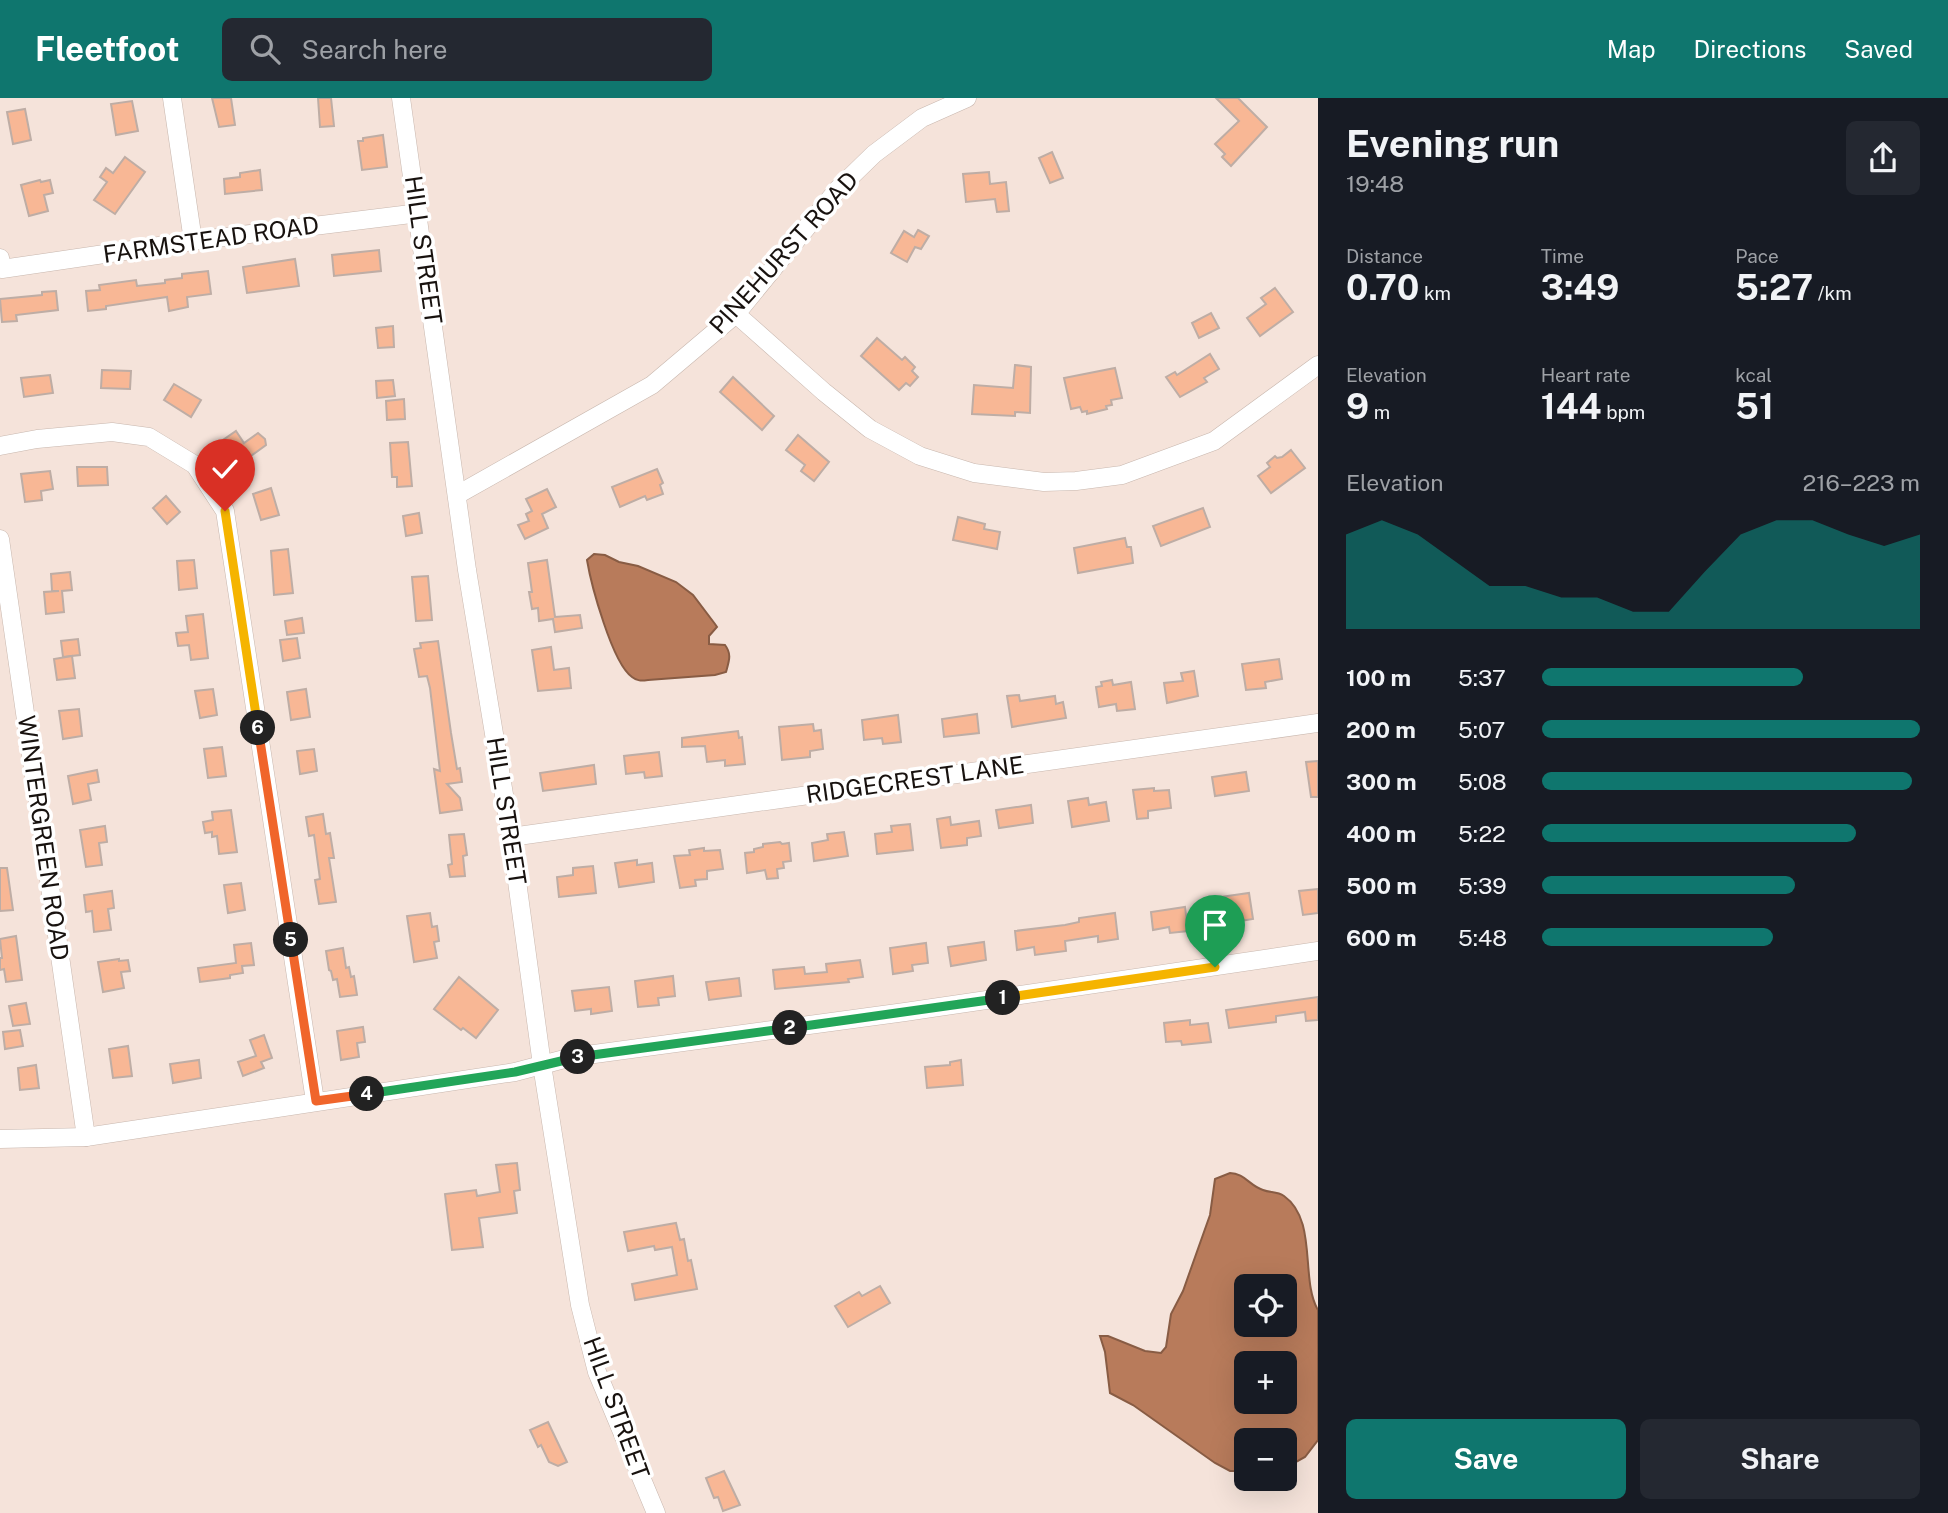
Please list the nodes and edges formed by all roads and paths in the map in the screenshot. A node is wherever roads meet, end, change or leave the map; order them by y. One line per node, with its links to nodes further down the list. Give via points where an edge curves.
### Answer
1 (172, 98): 5 (street)
2 (401, 98): 4 (street, HILL STREET)
3 (967, 98): 7 (street, PINEHURST ROAD, via 922,118 874,154 838,189)
4 (419, 213): 5 (street, FARMSTEAD ROAD); 10 (street, HILL STREET)
5 (193, 241): 6 (street, FARMSTEAD ROAD)
6 (1, 263)
7 (736, 314): 8 (street, via 870,429 920,456 974,473 1044,482 1122,475 1214,441); 10 (street, PINEHURST ROAD, via 631,398)
8 (1316, 372)
9 (0, 446): 16 (street, via 113,432 149,437 195,465 225,511)
10 (457, 495): 13 (street, HILL STREET)
11 (0, 539): 17 (street, WINTERGREEN ROAD)
12 (1318, 723): 13 (street, RIDGECREST LANE)
13 (511, 837): 15 (street, HILL STREET)
14 (1318, 951): 15 (street)
15 (542, 1065): 16 (street); 19 (street, HILL STREET, via 583,1318 597,1372)
16 (316, 1101): 17 (street)
17 (86, 1137): 18 (street)
18 (0, 1139)
19 (656, 1513)

